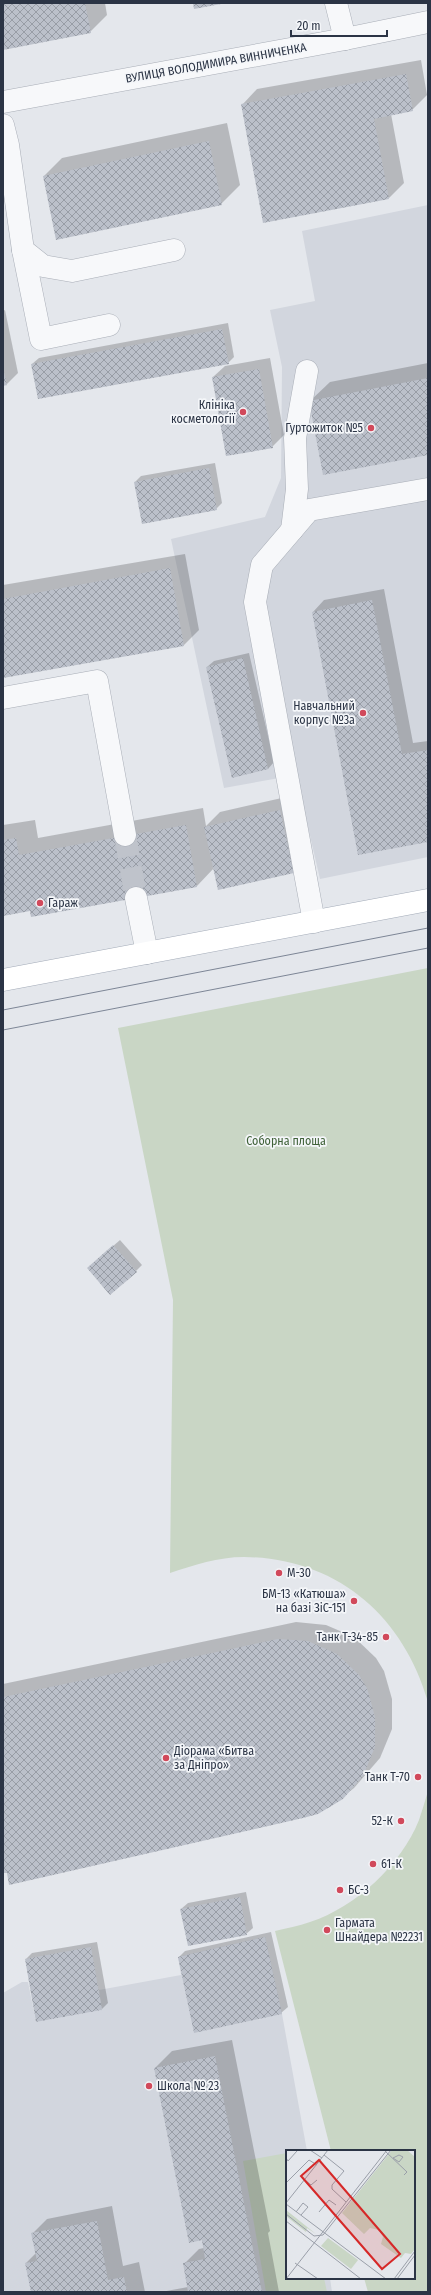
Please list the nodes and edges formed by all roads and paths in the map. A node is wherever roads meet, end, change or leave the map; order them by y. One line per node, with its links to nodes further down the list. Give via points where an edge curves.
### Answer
1 (336, 3): 3 (street)
2 (428, 22): 3 (street, ВУЛИЦЯ ВОЛОДИМИРА ВИННИЧЕНКА)
3 (345, 39): 4 (street, ВУЛИЦЯ ВОЛОДИМИРА ВИННИЧЕНКА)
4 (3, 102)
5 (3, 126): 6 (street)
6 (23, 250): 7 (street, via 43,266 72,271); 8 (street, via 40,339)
7 (174, 250)
8 (109, 325)
9 (307, 371): 11 (street, via 295,438 297,489)
10 (428, 489): 11 (street, via 309,510)
11 (292, 530): 16 (street, via 262,565 255,602)
12 (3, 698): 13 (street, via 97,681)
13 (125, 835)
14 (136, 898): 17 (street)
15 (428, 900): 16 (main road)
16 (314, 922): 17 (main road)
17 (147, 953): 18 (main road)
18 (3, 980)

